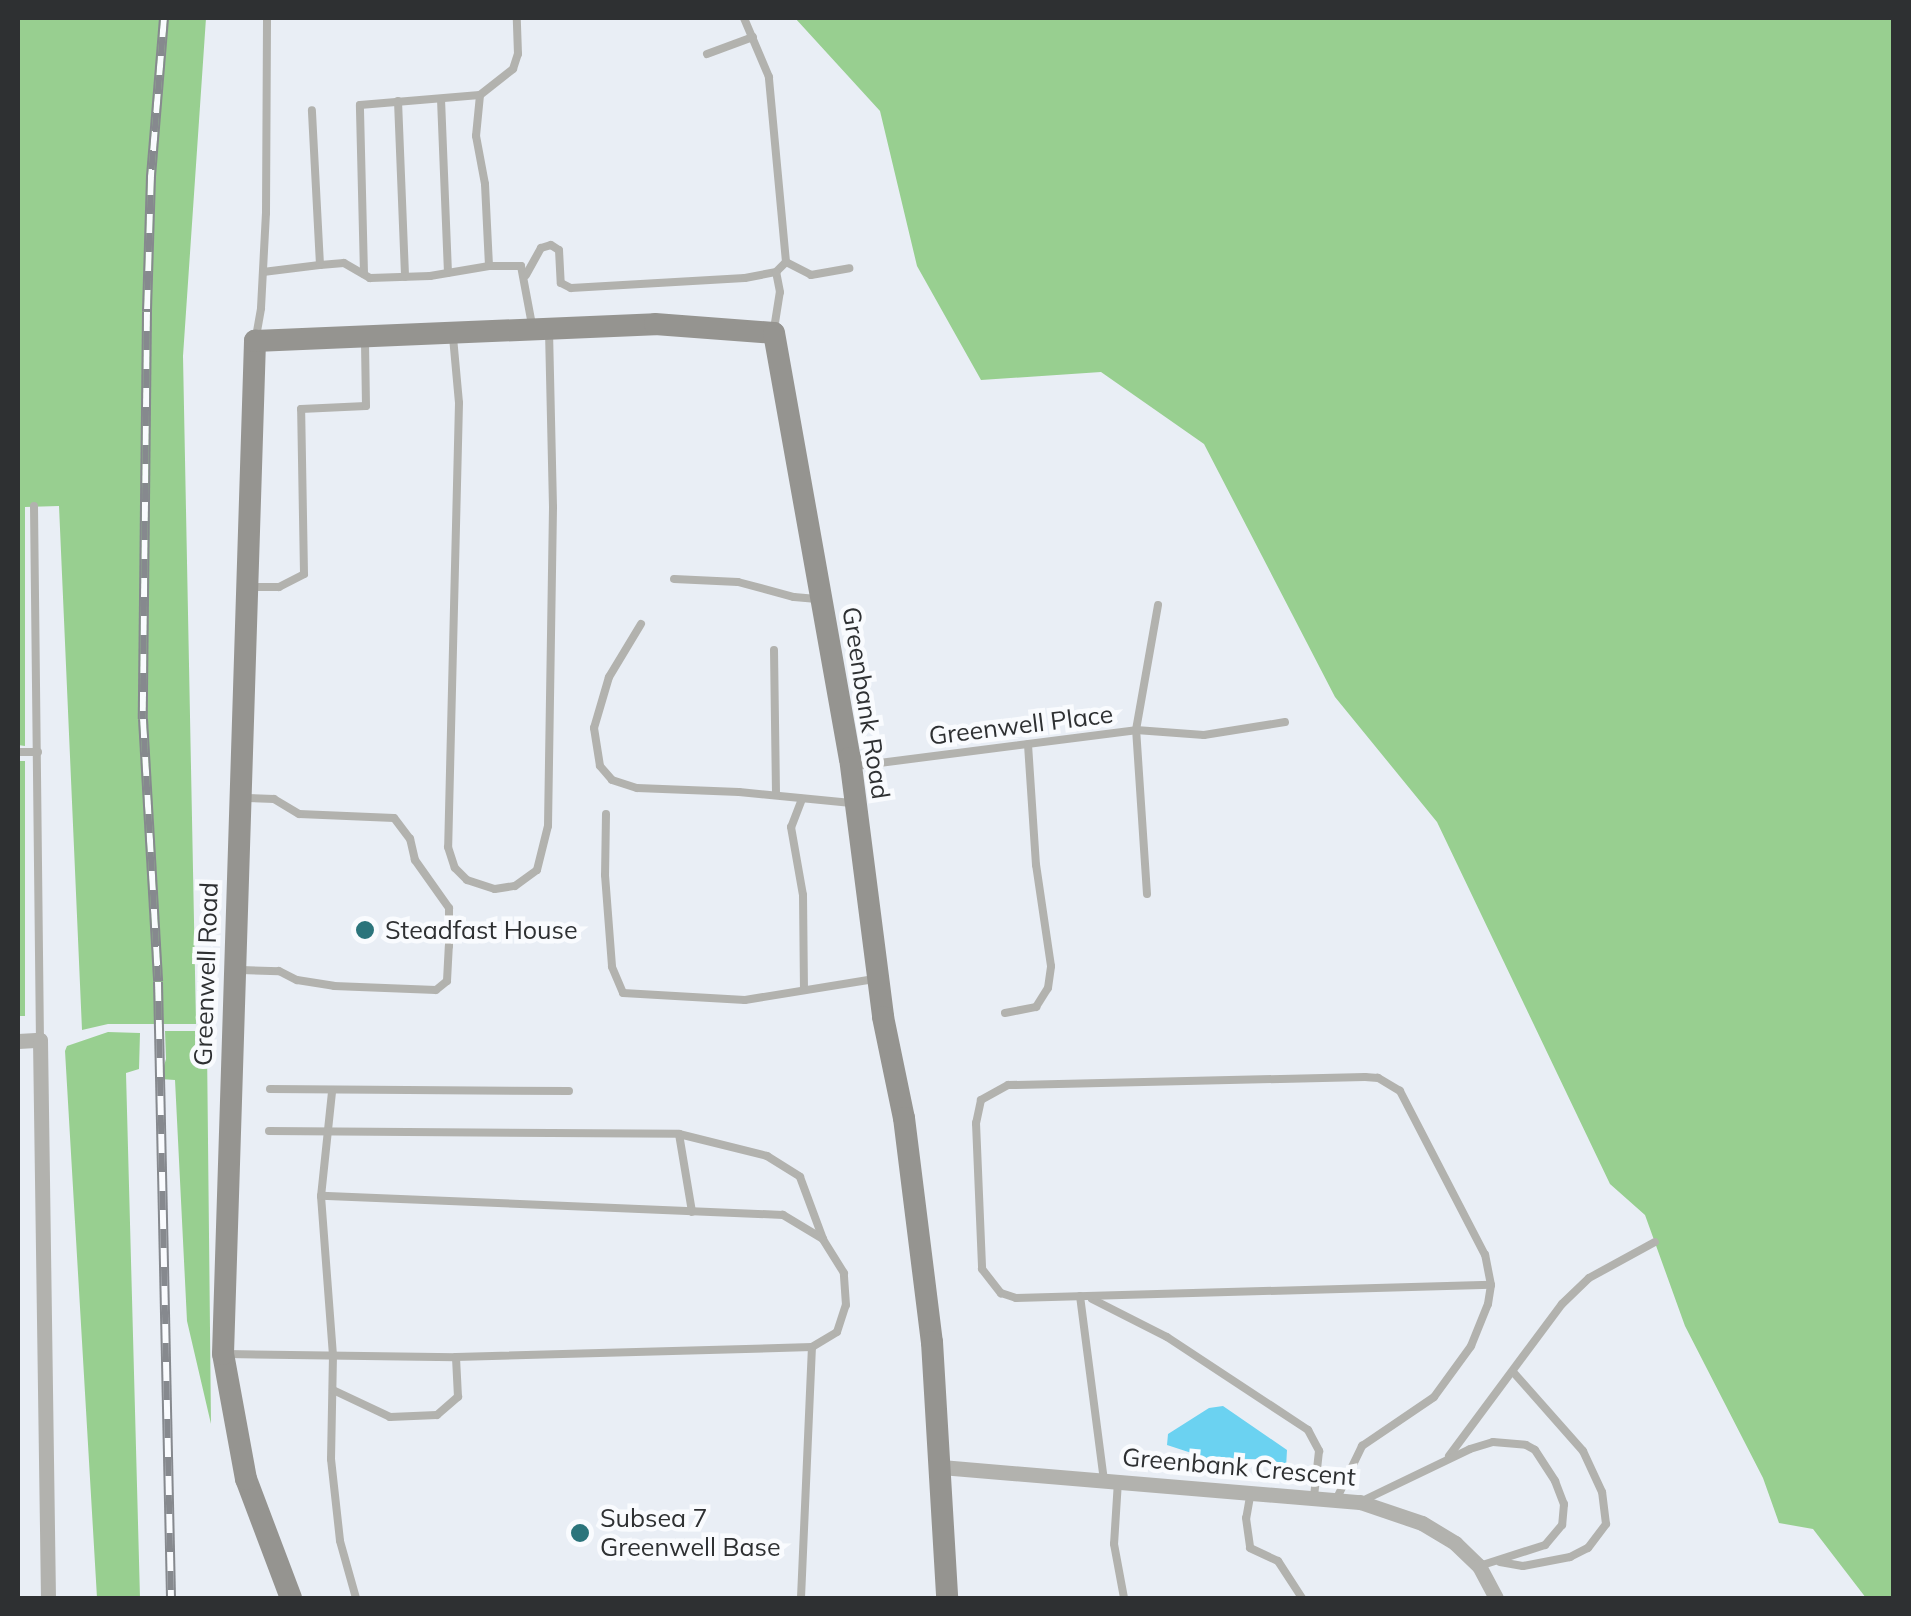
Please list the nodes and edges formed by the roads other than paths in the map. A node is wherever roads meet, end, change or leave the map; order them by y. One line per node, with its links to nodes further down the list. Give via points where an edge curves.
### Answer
1 (267, 18): 14 (lane)
2 (518, 18): 6 (lane, via 513,69)
3 (744, 18): 4 (lane)
4 (752, 37): 5 (lane); 10 (lane, via 769,78)
5 (707, 54)
6 (480, 95): 7 (lane); 12 (lane, via 476,136)
7 (441, 99): 8 (lane); 16 (lane)
8 (398, 101): 17 (lane, via 358,108); 19 (lane)
9 (312, 110): 11 (lane)
10 (786, 262): 13 (lane, via 811,275); 15 (lane)
11 (320, 265): 14 (lane); 17 (lane, via 344,263)
12 (489, 266): 16 (lane); 18 (lane, via 521,266)
13 (849, 268)
14 (263, 272): 24 (lane)
15 (776, 272): 18 (lane, via 571,288 561,283 559,250 551,245 541,248); 22 (lane)
16 (448, 273): 19 (lane)
17 (364, 274): 19 (lane)
18 (526, 275): 20 (lane)
19 (405, 277)
20 (540, 329): 21 (street); 21 (lane, via 554,507 548,826 537,870 515,886 495,889 466,880 448,847 459,403); 22 (street, via 655,324)
21 (453, 333): 23 (street)
22 (774, 333): 28 (street, Greenbank Road)
23 (365, 337): 24 (street); 27 (lane, via 366,406 301,410 304,574 279,587)
24 (255, 342): 27 (street, Greenwell Road)
25 (34, 506): 36 (lane)
26 (674, 578): 28 (lane, via 738,582)
27 (247, 586): 39 (street, Greenwell Road)
28 (822, 599): 37 (street, Greenbank Road)
29 (1158, 605): 33 (lane, Greenwell Place)
30 (641, 624): 38 (lane, via 609,677 594,728 600,766 612,780 637,788)
31 (774, 650): 38 (lane)
32 (1285, 722): 33 (lane, via 1204,735)
33 (1136, 730): 34 (lane, Greenwell Place); 43 (lane, Greenwell Place)
34 (1028, 744): 37 (lane, Greenwell Place); 47 (lane, via 1050,966 1048,988 1036,1007)
35 (18, 752): 36 (lane)
36 (38, 752): 48 (lane)
37 (851, 767): 41 (street, Greenbank Road)
38 (776, 795): 40 (lane)
39 (240, 798): 44 (street, Greenwell Road); 44 (lane, via 274,799 299,814 394,818 449,908 449,946 446,981 436,990 334,986 278,971)
40 (802, 800): 41 (lane); 46 (lane, via 791,827 803,895)
41 (856, 804): 45 (street, Greenbank Road)
42 (606, 814): 46 (lane, via 612,967 623,993 745,1000)
43 (1146, 894)
44 (234, 970): 63 (street, Greenwell Road)
45 (878, 979): 46 (lane); 69 (street, Greenbank Road, via 913,1193)
46 (804, 990)
47 (1005, 1014)
48 (40, 1040): 49 (street); 77 (street)
49 (18, 1041)
50 (270, 1089): 51 (lane)
51 (332, 1092): 52 (lane); 53 (lane)
52 (570, 1092)
53 (328, 1130): 54 (lane); 55 (lane); 56 (lane)
54 (269, 1131)
55 (679, 1134): 57 (lane); 58 (lane, via 767,1156 800,1177)
56 (321, 1196): 57 (lane); 64 (lane)
57 (692, 1212): 58 (lane, via 783,1216)
58 (824, 1239): 62 (lane, via 844,1273 846,1305 837,1332)
59 (1655, 1242): 66 (lane, via 1589,1278)
60 (1491, 1285): 61 (lane); 61 (lane, via 1472,1226 1407,1100 1378,1078 1008,1084 981,1100 976,1123 982,1269 988,1282 1016,1298); 73 (lane, via 1483,1323 1434,1397 1362,1446)
61 (1084, 1296): 70 (lane); 72 (lane, via 1167,1338 1308,1430 1319,1450)
62 (812, 1347): 65 (lane); 80 (lane)
63 (223, 1354): 64 (lane); 78 (street, Greenwell Road, via 246,1479)
64 (333, 1355): 65 (lane); 67 (lane)
65 (456, 1357): 67 (lane, via 458,1397 438,1415 390,1417)
66 (1513, 1372): 68 (lane); 75 (lane, via 1583,1451 1602,1492 1606,1524 1588,1548 1570,1557 1523,1566)
67 (333, 1390): 79 (lane, via 338,1525)
68 (1446, 1459): 74 (lane); 75 (lane, via 1512,1442 1535,1450 1555,1482 1565,1514 1554,1535 1530,1552)
69 (941, 1466): 70 (street, Greenbank Crescent); 81 (street, Greenbank Road)
70 (1111, 1480): 71 (street, Greenbank Crescent); 82 (lane, via 1114,1563)
71 (1252, 1491): 72 (street, Greenbank Crescent); 83 (lane, via 1246,1518 1250,1548 1278,1561)
72 (1314, 1496): 73 (street, Greenbank Crescent)
73 (1336, 1498): 74 (street, Greenbank Crescent)
74 (1360, 1502): 76 (street, Greenbank Crescent, via 1422,1523)
75 (1497, 1561): 76 (lane)
76 (1478, 1566): 84 (street, Greenbank Crescent)
77 (48, 1598)
78 (291, 1598)
79 (356, 1598)
80 (802, 1598)
81 (947, 1598)
82 (1124, 1598)
83 (1302, 1598)
84 (1496, 1598)

